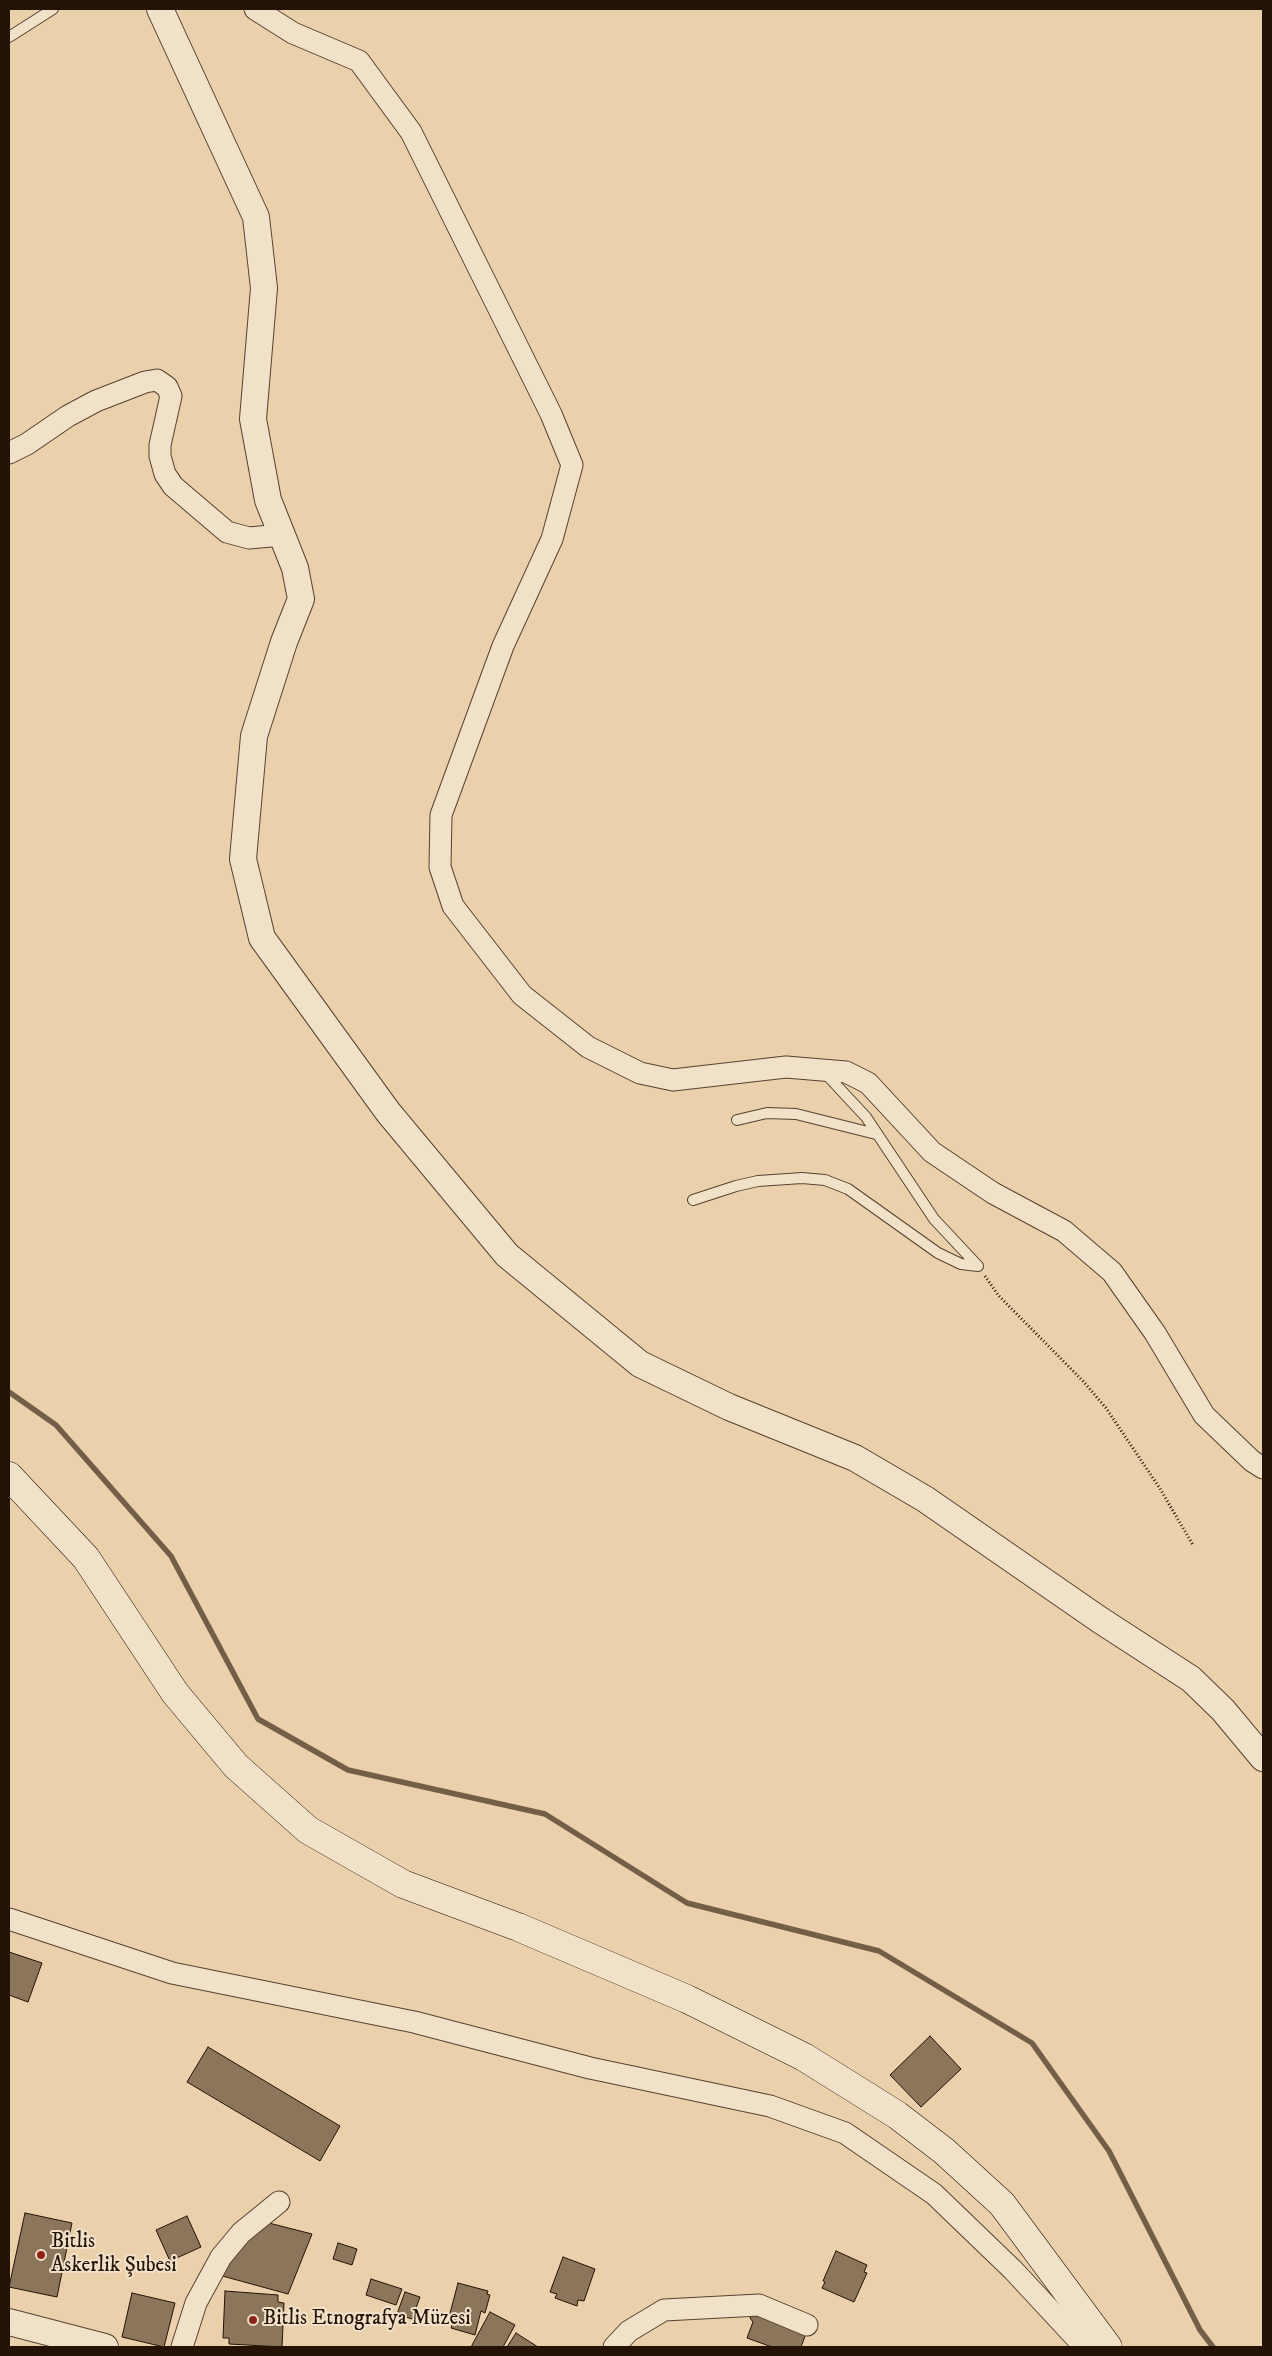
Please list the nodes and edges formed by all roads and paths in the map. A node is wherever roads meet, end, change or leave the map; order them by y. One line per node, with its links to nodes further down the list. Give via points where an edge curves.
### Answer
1 (54, 9): 4 (lane)
2 (160, 9): 6 (street, via 256,217 264,288 254,418 268,500)
3 (255, 9): 7 (street, via 293,33 359,61 411,132 551,414 572,465 552,539 503,646 441,815 440,867 453,906 522,995 588,1047 640,1073 673,1080 786,1067)
4 (9, 38)
5 (9, 452): 6 (street, via 96,401 157,380 167,387 171,396 160,456 173,486 227,532 249,538)
6 (282, 535): 15 (street, via 295,568 301,599 254,736 243,859 262,938 388,1112 507,1255 640,1364 729,1407 855,1458 925,1499 1191,1679 1223,1710)
7 (822, 1069): 9 (lane, via 866,1117); 12 (street, via 846,1072 868,1083 932,1152 993,1192 1064,1231 1112,1272 1155,1333 1204,1415)
8 (736, 1120): 9 (lane, via 767,1113 796,1114)
9 (876, 1134): 11 (lane, via 934,1219)
10 (693, 1200): 11 (lane, via 758,1181 824,1180 848,1189 938,1253 961,1264)
11 (978, 1266): 14 (path, via 998,1295 1106,1408)
12 (1263, 1468)
13 (9, 1476): 24 (main road, via 86,1558 181,1701 236,1766 308,1830 403,1884 518,1927 687,1999 804,2057 898,2116 944,2151 1002,2204)
14 (1193, 1545)
15 (1263, 1758)
16 (9, 1919): 23 (street, via 172,1973 414,2022 590,2068 770,2106 845,2133 934,2194)
17 (279, 2202): 21 (street, via 241,2233 221,2257 196,2303)
18 (9, 2322): 20 (street)
19 (807, 2325): 22 (street, via 759,2305 664,2310 629,2331)
20 (105, 2347)
21 (182, 2347)
22 (614, 2347)
23 (1087, 2347)
24 (1108, 2347)

